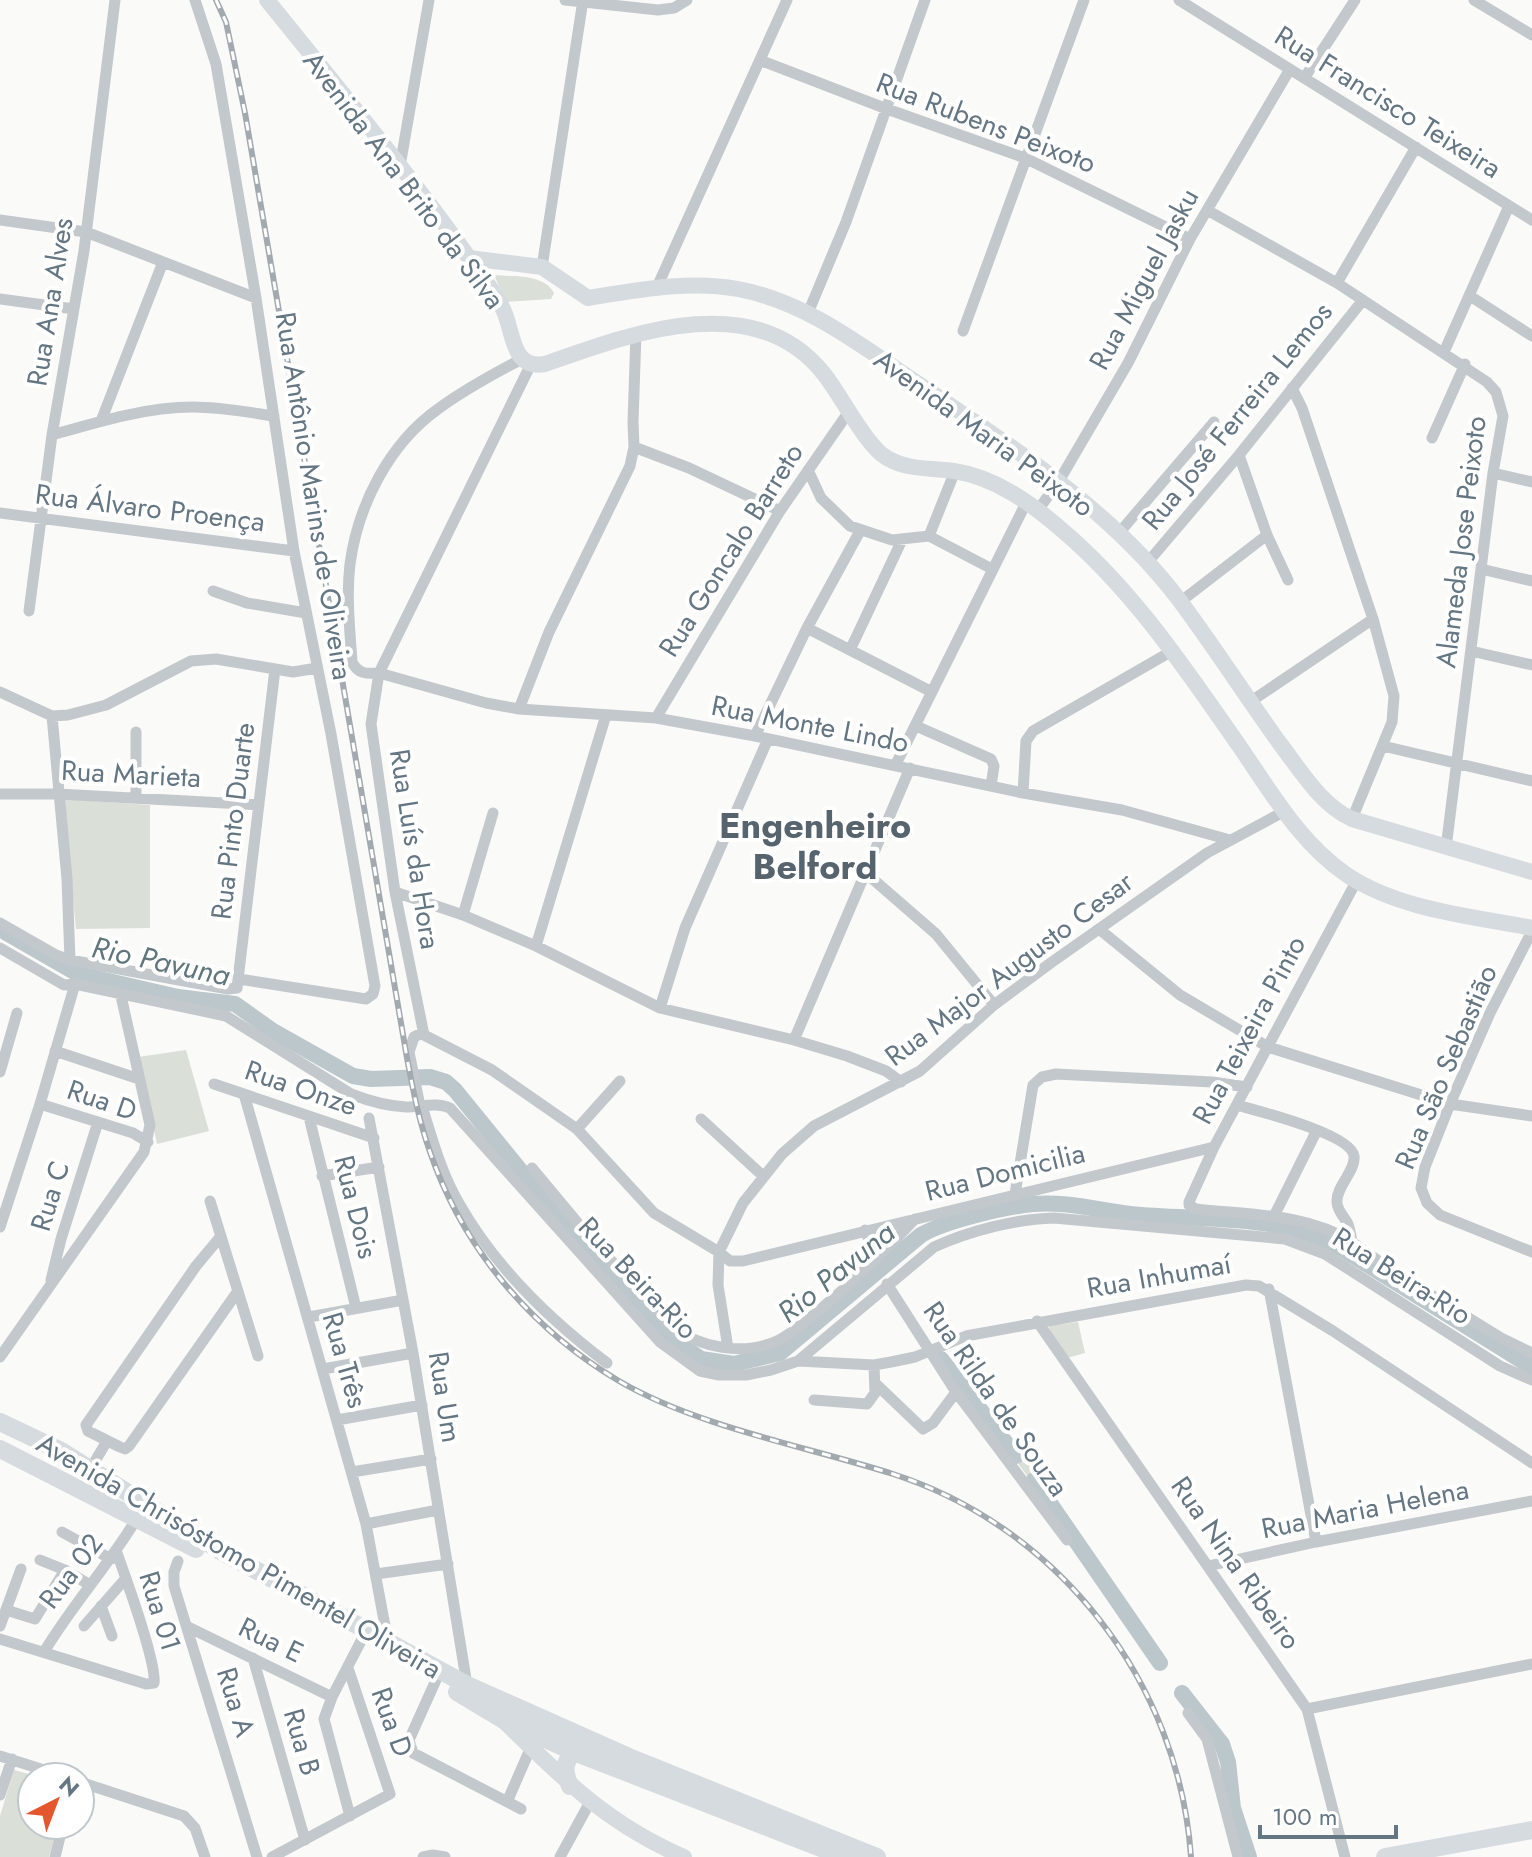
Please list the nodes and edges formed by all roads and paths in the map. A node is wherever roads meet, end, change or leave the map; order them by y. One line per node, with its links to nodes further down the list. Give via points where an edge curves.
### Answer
1 (115, 0): 27 (street, Rua Ana Alves)
2 (195, 0): 35 (street, Rua Antônio Marins de Oliveira, via 216,64)
3 (268, 0): 22 (main road, Avenida Ana Brito da Silva)
4 (429, 0): 22 (street)
5 (565, 0): 13 (street)
6 (687, 0): 14 (street, via 674,8)
7 (787, 0): 16 (street)
8 (925, 0): 19 (street)
9 (1084, 0): 21 (street)
10 (1179, 0): 17 (street, Rua Francisco Teixeira)
11 (1355, 0): 18 (street)
12 (1474, 0): 15 (street)
13 (583, 1): 14 (street); 31 (street)
14 (659, 5)
15 (1532, 35)
16 (760, 60): 19 (street, Rua Rubens Peixoto); 33 (street)
17 (1290, 69): 18 (street, Rua Francisco Teixeira); 24 (street, Rua Miguel Jasku)
18 (1305, 77): 20 (street, Rua Francisco Teixeira)
19 (887, 109): 21 (street, Rua Rubens Peixoto); 39 (street)
20 (1416, 147): 23 (street, Rua Francisco Teixeira); 32 (street)
21 (1025, 158): 28 (street, Rua Rubens Peixoto); 40 (street)
22 (400, 166): 29 (main road, Avenida Ana Brito da Silva)
23 (1509, 206): 26 (street, Rua Francisco Teixeira); 34 (street)
24 (1207, 210): 28 (street, Rua Miguel Jasku); 32 (street, Alameda Jose Peixoto)
25 (0, 220): 27 (street)
26 (1532, 220)
27 (86, 232): 30 (street); 38 (street, Rua Ana Alves)
28 (1190, 239): 58 (street, Rua Miguel Jasku, via 1128,363)
29 (469, 258): 31 (main road); 44 (main road, Avenida Ana Brito da Silva, via 504,310)
30 (163, 262): 35 (street); 49 (street)
31 (542, 267): 33 (main road, Avenida Maria Peixoto, via 588,298)
32 (1337, 283): 37 (street, Alameda Jose Peixoto)
33 (657, 287): 39 (main road, Avenida Maria Peixoto, via 740,290)
34 (1470, 296): 42 (street); 43 (street)
35 (256, 298): 48 (street, Rua Antônio Marins de Oliveira)
36 (0, 299): 38 (street)
37 (1363, 300): 43 (street, Alameda Jose Peixoto); 46 (street, Rua José Ferreira Lemos)
38 (74, 309): 51 (street, Rua Ana Alves)
39 (808, 313): 58 (main road, Avenida Maria Peixoto)
40 (963, 331)
41 (636, 333): 44 (main road, via 545,364); 47 (main road, via 696,324 731,325 772,336 812,360); 53 (street)
42 (1532, 336)
43 (1444, 352): 45 (street, Alameda Jose Peixoto)
44 (526, 362): 87 (street, Rua Luís da Hora); 87 (street, Rua Monte Lindo, via 437,409 380,473 351,562 348,609 355,669)
45 (1465, 364): 52 (street); 57 (street, Alameda Jose Peixoto, via 1501,403)
46 (1292, 388): 54 (street, Rua José Ferreira Lemos); 79 (street)
47 (850, 410): 55 (street, Rua Goncalo Barreto); 56 (main road, via 887,458 912,467)
48 (274, 416): 49 (street, via 191,407); 69 (street, Rua Antônio Marins de Oliveira)
49 (101, 421): 51 (street)
50 (1214, 422): 65 (street)
51 (52, 435): 63 (street, Rua Ana Alves)
52 (1432, 438)
53 (634, 447): 61 (street); 91 (street, via 627,473 549,632)
54 (1239, 455): 66 (street); 70 (street, Rua José Ferreira Lemos)
55 (808, 470): 61 (street, Rua Goncalo Barreto); 64 (street, via 821,498)
56 (955, 471): 60 (main road, via 987,480); 67 (street)
57 (1493, 473): 59 (street); 72 (street, Alameda Jose Peixoto)
58 (1059, 481): 60 (street, Rua Miguel Jasku); 65 (main road, Avenida Maria Peixoto)
59 (1532, 482)
60 (1032, 506): 71 (street, Rua Miguel Jasku); 82 (main road, via 1105,570)
61 (780, 511): 94 (street, Rua Goncalo Barreto)
62 (0, 513): 63 (street, Rua Álvaro Proença)
63 (39, 518): 69 (street, Rua Álvaro Proença); 77 (street, Rua Ana Alves)
64 (860, 531): 68 (street); 80 (street)
65 (1119, 533): 70 (main road, Avenida Maria Peixoto)
66 (1267, 535): 73 (street); 76 (street)
67 (929, 536): 68 (street); 71 (street)
68 (902, 540): 81 (street)
69 (294, 551): 78 (street, Rua Antônio Marins de Oliveira)
70 (1148, 562): 76 (main road, Avenida Maria Peixoto)
71 (992, 569): 89 (street, Rua Miguel Jasku)
72 (1481, 569): 74 (street); 83 (street, Alameda Jose Peixoto)
73 (1288, 580)
74 (1532, 581)
75 (213, 591): 78 (street)
76 (1180, 602): 90 (main road, Avenida Maria Peixoto)
77 (29, 611)
78 (306, 613): 85 (street, Rua Antônio Marins de Oliveira)
79 (1373, 619): 90 (street); 99 (street, via 1394,696)
80 (807, 628): 81 (street); 97 (street)
81 (851, 648): 89 (street)
82 (1172, 651): 105 (street, via 1033,731 1026,741); 110 (main road)
83 (1471, 651): 84 (street); 101 (street, Alameda Jose Peixoto)
84 (1532, 665)
85 (317, 668): 86 (street); 127 (street, Rua Antônio Marins de Oliveira, via 373,994 366,999)
86 (275, 669): 93 (street, via 216,659 191,661 106,705); 109 (street, Rua Pinto Duarte)
87 (379, 673): 91 (street, Rua Monte Lindo); 118 (street, Rua Luís da Hora, via 371,724)
88 (0, 692): 93 (street)
89 (932, 692): 95 (street, Rua Miguel Jasku)
90 (1250, 702): 112 (main road, Avenida Maria Peixoto, via 1322,797)
91 (519, 709): 92 (street, Rua Monte Lindo)
92 (606, 715): 94 (street, Rua Monte Lindo); 123 (street)
93 (52, 716): 107 (street)
94 (656, 718): 97 (street, Rua Monte Lindo)
95 (916, 726): 100 (street, Rua Miguel Jasku); 104 (street, via 991,759)
96 (136, 732): 108 (street)
97 (755, 736): 98 (street, Rua Monte Lindo)
98 (768, 739): 100 (street, Rua Monte Lindo); 130 (street, via 685,928)
99 (1383, 746): 101 (street); 112 (street)
100 (896, 764): 102 (street, Rua Monte Lindo)
101 (1457, 764): 103 (street); 114 (street, Alameda Jose Peixoto)
102 (910, 768): 104 (street, Rua Monte Lindo); 116 (street)
103 (1532, 781)
104 (991, 786): 105 (street, Rua Monte Lindo)
105 (1023, 793): 113 (street, Rua Monte Lindo, via 1122,810)
106 (0, 794): 107 (street, Rua Marieta)
107 (58, 794): 108 (street, Rua Marieta); 125 (street)
108 (136, 798): 109 (street, Rua Marieta)
109 (259, 805): 127 (street, Rua Pinto Duarte)
110 (1285, 811): 113 (street, Rua Major Augusto Cesar); 117 (main road, via 1309,843)
111 (493, 813): 119 (street)
112 (1352, 819): 114 (main road, Avenida Maria Peixoto)
113 (1230, 840): 121 (street, Rua Major Augusto Cesar)
114 (1446, 848): 115 (main road, Avenida Maria Peixoto)
115 (1532, 872)
116 (867, 874): 129 (street, via 936,934); 133 (street)
117 (1357, 880): 122 (main road, via 1420,905); 134 (street, Rua Teixeira Pinto)
118 (395, 892): 119 (street); 132 (street, Rua Luís da Hora)
119 (463, 915): 123 (street)
120 (0, 923): 125 (street)
121 (1099, 929): 129 (street, Rua Major Augusto Cesar); 134 (street, via 1180,995)
122 (1532, 929): 144 (street, Rua São Sebastião)
123 (536, 946): 130 (street)
124 (0, 948): 126 (street, Rua Beira-Rio, via 64,985)
125 (70, 960): 127 (street, via 214,986)
126 (75, 984): 128 (street, Rua Beira-Rio); 135 (street)
127 (238, 984)
128 (121, 996): 137 (street); 146 (street, Rua Beira-Rio, via 216,1012 351,1094 379,1104)
129 (994, 1005): 139 (street, Rua Major Augusto Cesar)
130 (660, 1008): 133 (street)
131 (17, 1013): 136 (street)
132 (422, 1032): 146 (street, via 410,1045); 152 (street, via 492,1070)
133 (794, 1040): 139 (street, via 870,1064)
134 (1268, 1047): 141 (street, Rua Teixeira Pinto); 144 (street)
135 (55, 1051): 137 (street); 143 (street)
136 (0, 1072)
137 (139, 1079): 155 (street, via 150,1125)
138 (620, 1081): 152 (street)
139 (901, 1082): 160 (street, Rua Major Augusto Cesar, via 814,1126)
140 (214, 1084): 142 (street, Rua Onze)
141 (1247, 1087): 145 (street, Rua Teixeira Pinto); 161 (street, via 1042,1077 1033,1085)
142 (244, 1094): 148 (street, Rua Onze); 178 (street, Rua Três)
143 (40, 1104): 151 (street, Rua D); 165 (street)
144 (1450, 1104): 147 (street); 170 (street, Rua São Sebastião, via 1421,1179 1427,1203 1440,1215)
145 (1237, 1105): 153 (street); 156 (street, Rua Teixeira Pinto)
146 (421, 1106): 186 (street, Rua Beira-Rio, via 444,1106 460,1118 679,1358 719,1375 746,1375); 187 (street, via 445,1173 472,1225 549,1315)
147 (1532, 1116)
148 (309, 1117): 154 (street, Rua Onze); 159 (street, Rua Dois)
149 (369, 1118): 154 (street, Rua Um)
150 (701, 1119): 160 (street)
151 (98, 1122): 155 (street, Rua D); 173 (street, Rua C)
152 (577, 1129): 169 (street, via 654,1213)
153 (1317, 1130): 163 (street); 168 (street, via 1352,1152 1337,1203)
154 (374, 1138): 157 (street, Rua Um)
155 (148, 1142): 173 (street, via 140,1161)
156 (1214, 1147): 161 (street, Rua Domicilia); 163 (street, Rua Teixeira Pinto, via 1189,1205)
157 (379, 1167): 159 (street); 176 (street, Rua Um)
158 (532, 1168): 180 (street, via 672,1326 695,1341)
159 (322, 1176): 177 (street, Rua Dois)
160 (763, 1176): 169 (street, Rua Major Augusto Cesar)
161 (1015, 1194): 164 (street, Rua Domicilia)
162 (210, 1201): 167 (street)
163 (1274, 1216): 168 (street)
164 (917, 1218): 166 (street, Rua Domicilia); 171 (street)
165 (0, 1227)
166 (865, 1230): 169 (street, Rua Domicilia, via 743,1261 726,1260); 171 (street)
167 (221, 1236): 175 (street); 198 (street, via 86,1425)
168 (1352, 1242): 183 (street)
169 (719, 1252): 180 (street, Rua Major Augusto Cesar, via 718,1285)
170 (1532, 1252)
171 (877, 1259): 180 (street, via 776,1341)
172 (887, 1284): 181 (street, Rua Rilda de Souza); 186 (street, Rua Beira-Rio); 190 (street, Rua Beira-Rio, via 950,1239 1038,1219 1285,1239 1325,1254 1500,1366)
173 (50, 1285): 185 (street)
174 (1269, 1289): 179 (street, Rua Inhumaí, via 1246,1285); 202 (street, Rua Inhumaí); 212 (street)
175 (238, 1291): 184 (street); 198 (street, via 129,1446)
176 (403, 1300): 177 (street); 182 (street, Rua Um)
177 (356, 1308): 178 (street)
178 (309, 1317): 189 (street, Rua Três)
179 (1037, 1321): 181 (street, Rua Inhumaí, via 966,1336); 217 (street, Rua Nina Ribeiro)
180 (728, 1348)
181 (930, 1350): 188 (street, Rua Inhumaí); 192 (street, Rua Rilda de Souza)
182 (413, 1353): 189 (street); 194 (street, Rua Um)
183 (1532, 1353)
184 (258, 1356)
185 (0, 1357)
186 (798, 1361): 188 (street, Rua Inhumaí)
187 (607, 1363)
188 (874, 1365): 191 (street)
189 (323, 1369): 195 (street, Rua Três)
190 (1532, 1380)
191 (876, 1384): 192 (street, via 923,1429); 193 (street, via 867,1404)
192 (956, 1392): 211 (street, Rua Rilda de Souza)
193 (814, 1400)
194 (422, 1405): 195 (street); 201 (street, Rua Um)
195 (337, 1420): 204 (street, Rua Três)
196 (0, 1422): 197 (main road, Avenida Chrisóstomo Pimentel Oliveira)
197 (21, 1431): 199 (main road, via 24,1446); 200 (main road, Avenida Chrisóstomo Pimentel Oliveira)
198 (107, 1441): 203 (street)
199 (3, 1451): 205 (main road, Avenida Chrisóstomo Pimentel Oliveira)
200 (63, 1452): 203 (main road, Avenida Chrisóstomo Pimentel Oliveira); 205 (main road, via 50,1459)
201 (431, 1459): 204 (street); 207 (street, Rua Um)
202 (1532, 1463)
203 (91, 1468): 231 (main road, Avenida Chrisóstomo Pimentel Oliveira, via 219,1550)
204 (352, 1472): 209 (street, Rua Três)
205 (53, 1474): 208 (main road, Avenida Chrisóstomo Pimentel Oliveira)
206 (1532, 1501): 212 (street, Rua Maria Helena)
207 (438, 1510): 209 (street); 216 (street, Rua Um)
208 (137, 1518): 213 (street, Rua 02); 230 (main road, Avenida Chrisóstomo Pimentel Oliveira)
209 (366, 1524): 220 (street, Rua Três)
210 (62, 1532): 213 (street)
211 (1067, 1540)
212 (1316, 1542): 217 (street, Rua Maria Helena)
213 (114, 1556): 221 (street, Rua 01); 222 (street, Rua 02)
214 (40, 1560): 219 (street)
215 (178, 1561): 227 (street, Rua A, via 174,1586)
216 (448, 1564): 220 (street); 237 (street, Rua Um)
217 (1208, 1566): 239 (street, Rua Nina Ribeiro)
218 (21, 1569): 224 (street)
219 (65, 1570): 222 (street); 224 (street, via 35,1619)
220 (376, 1574): 231 (street, Rua Três)
221 (126, 1578): 223 (street); 232 (street, Rua 01, via 154,1683)
222 (90, 1585): 232 (street, Rua 02)
223 (101, 1606): 226 (street); 228 (street)
224 (6, 1610): 225 (street)
225 (0, 1626)
226 (84, 1626)
227 (188, 1627): 233 (street, Rua E); 256 (street, Rua A)
228 (112, 1636)
229 (0, 1639): 232 (street)
230 (362, 1639): 235 (street); 236 (main road, Avenida Chrisóstomo Pimentel Oliveira)
231 (388, 1642): 237 (main road, Avenida Chrisóstomo Pimentel Oliveira)
232 (44, 1652)
233 (253, 1658): 238 (street, Rua E); 254 (street, Rua B)
234 (1532, 1664): 239 (street)
235 (348, 1668): 238 (street); 252 (street, Rua D, via 391,1793)
236 (436, 1680): 241 (main road, Avenida Chrisóstomo Pimentel Oliveira); 249 (street, via 410,1747 418,1757)
237 (467, 1685): 244 (main road, Avenida Chrisóstomo Pimentel Oliveira)
238 (332, 1697): 252 (street, via 325,1727)
239 (1307, 1709): 265 (street, Rua Nina Ribeiro)
240 (1188, 1713): 264 (street, via 1207,1739)
241 (502, 1719): 242 (main road); 243 (main road, Avenida Chrisóstomo Pimentel Oliveira)
242 (531, 1747): 246 (main road); 249 (street)
243 (574, 1752): 244 (main road, via 589,1746); 246 (main road, via 564,1770); 262 (main road, Avenida Chrisóstomo Pimentel Oliveira)
244 (620, 1753): 263 (main road, Avenida Chrisóstomo Pimentel Oliveira)
245 (6, 1758): 248 (street)
246 (570, 1786): 250 (main road)
247 (96, 1787): 255 (street, via 184,1816 195,1828)
248 (0, 1795)
249 (507, 1802): 251 (street)
250 (590, 1802): 260 (street); 261 (main road, via 635,1834)
251 (521, 1809)
252 (350, 1816): 254 (street)
253 (1532, 1830): 266 (main road)
254 (305, 1840): 257 (street)
255 (205, 1857)
256 (257, 1857)
257 (272, 1857)
258 (423, 1857): 259 (street)
259 (445, 1857)
260 (560, 1857)
261 (684, 1857)
262 (844, 1857)
263 (877, 1857)
264 (1238, 1857)
265 (1345, 1857)
266 (1385, 1857)

